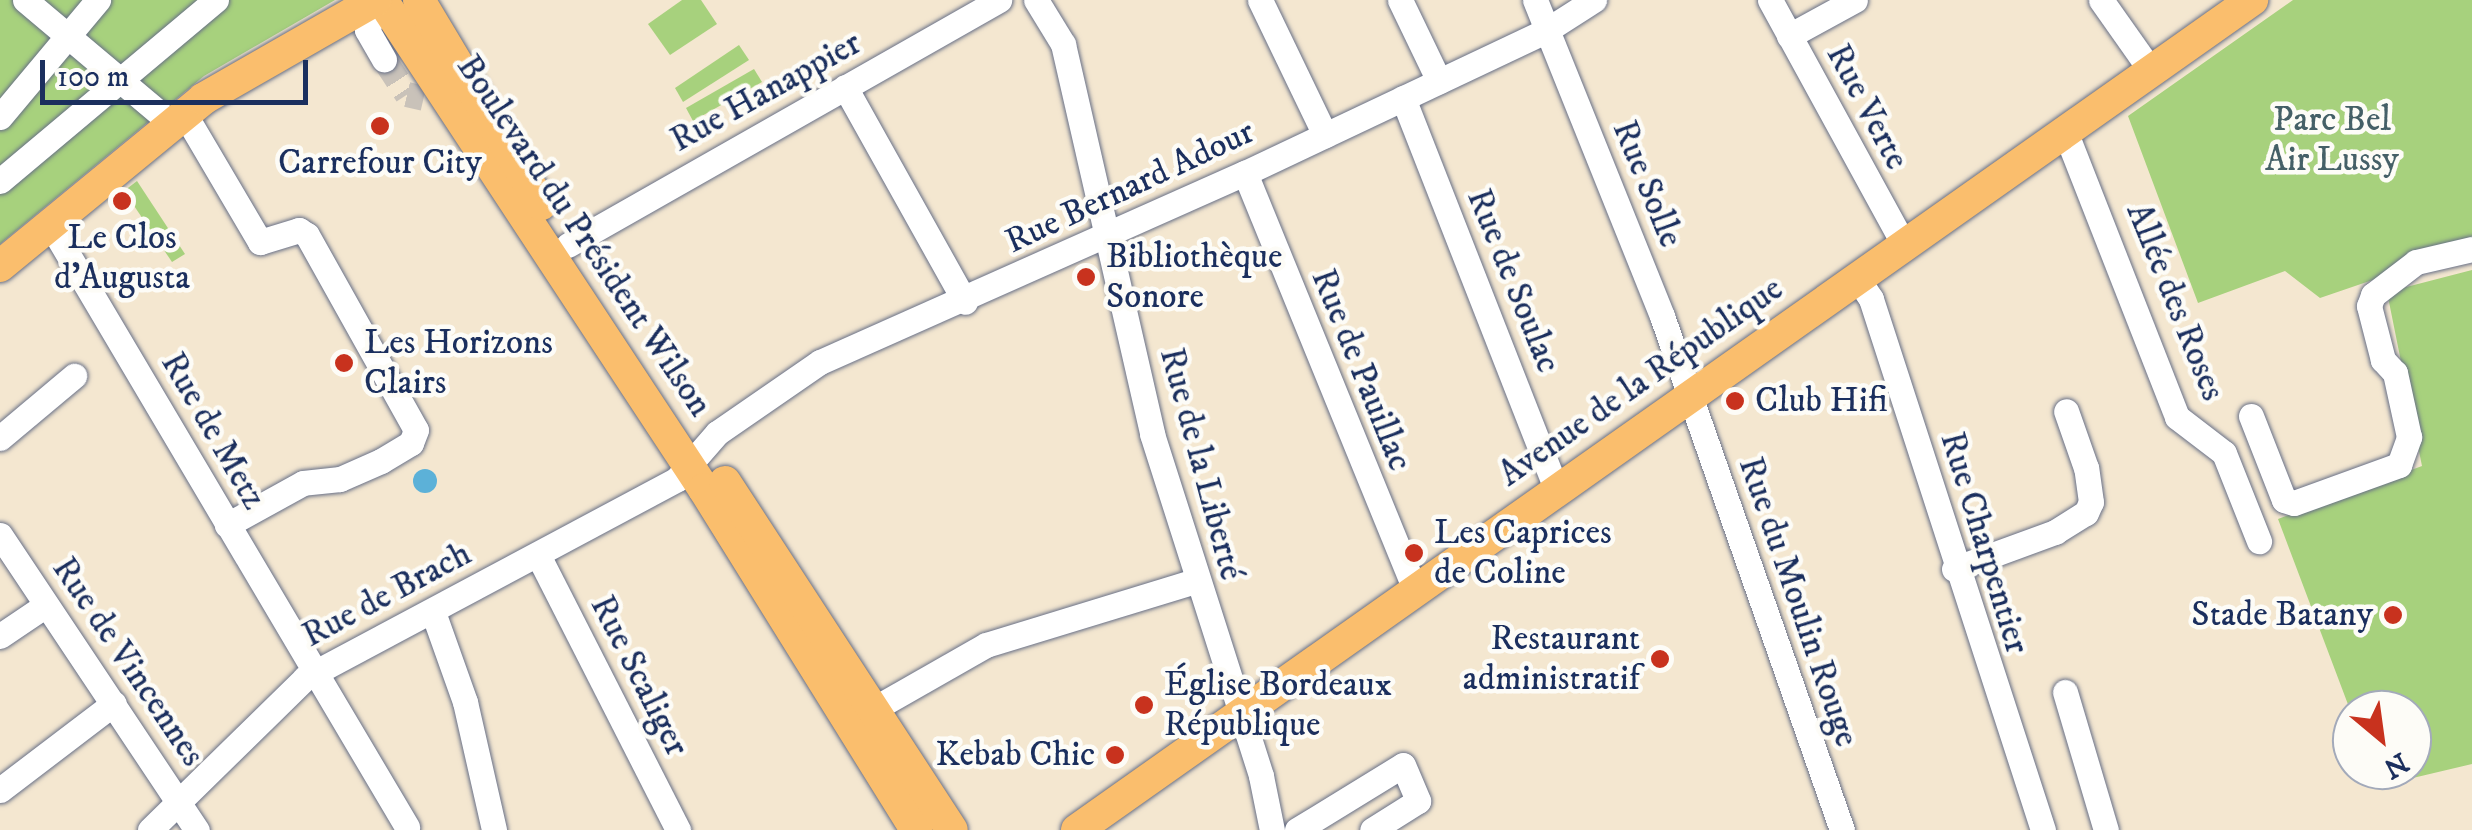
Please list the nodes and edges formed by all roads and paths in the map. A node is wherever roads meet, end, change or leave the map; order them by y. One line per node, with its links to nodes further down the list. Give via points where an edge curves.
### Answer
1 (25, 0): 17 (street)
2 (98, 0): 17 (street)
3 (216, 0): 20 (street)
4 (380, 0): 25 (main road); 30 (main road, via 420,33); 44 (main road, Boulevard du Président Wilson, via 393,46)
5 (419, 0): 30 (main road, Boulevard du Président Wilson)
6 (999, 0): 22 (street, Rue Hanappier)
7 (1036, 0): 32 (street, Rue de la Liberté, via 1063,44)
8 (1260, 0): 27 (street)
9 (1400, 0): 21 (street)
10 (1536, 0): 16 (street, Rue Solle)
11 (1594, 0): 16 (street, Rue Bernard Adour)
12 (1770, 0): 18 (street, Rue Verte)
13 (1855, 0): 18 (street)
14 (2101, 0): 19 (street)
15 (2252, 0): 19 (main road, Avenue de la République)
16 (1547, 30): 21 (street, Rue Bernard Adour); 40 (street, Rue Solle)
17 (68, 36): 20 (street); 24 (street)
18 (1789, 36): 33 (street, Rue Verte)
19 (2151, 71): 26 (main road, Avenue de la République)
20 (121, 79): 25 (street); 29 (street)
21 (1439, 81): 23 (street, Rue Bernard Adour)
22 (845, 87): 34 (street, Rue Hanappier); 38 (street)
23 (1403, 98): 27 (street, Rue Bernard Adour); 45 (street, Rue de Soulac)
24 (0, 117)
25 (178, 118): 31 (main road); 46 (street, via 260,242 286,232 307,235 416,430 411,444 381,461 340,479 303,482)
26 (2065, 131): 33 (main road, Avenue de la République); 48 (street, Allée des Roses, via 2177,417 2224,453)
27 (1325, 135): 28 (street, Rue Bernard Adour)
28 (1245, 173): 32 (street, Rue Bernard Adour); 52 (street, Rue de Pauillac)
29 (0, 181)
30 (530, 189): 34 (main road, Boulevard du Président Wilson)
31 (50, 224): 36 (main road); 46 (street, Rue de Metz)
32 (1106, 236): 38 (street, Rue Bernard Adour); 51 (street, Rue de la Liberté, via 1152,434)
33 (1904, 245): 37 (main road, Avenue de la République)
34 (568, 246): 44 (main road, Boulevard du Président Wilson)
35 (2472, 250): 42 (street, via 2416,262 2372,295 2383,360 2395,374 2409,437 2400,465 2294,503 2284,500)
36 (0, 266)
37 (1857, 278): 40 (main road, Avenue de la République); 50 (street, Rue Charpentier, via 1877,317)
38 (965, 302): 44 (street, Rue Bernard Adour, via 820,362)
39 (74, 376): 43 (street)
40 (1690, 396): 45 (main road, Avenue de la République); 74 (street, Rue du Moulin Rouge)
41 (2066, 411): 50 (street, via 2086,468 2086,513 2055,532)
42 (2251, 416)
43 (0, 438)
44 (696, 457): 49 (street, Rue de Brach, via 677,479); 59 (main road, Boulevard du Président Wilson); 68 (main road, Boulevard du Président Wilson)
45 (1557, 490): 52 (main road, Avenue de la République)
46 (227, 525): 56 (street, Rue de Metz)
47 (0, 534): 53 (street, Rue de Vincennes)
48 (2259, 541)
49 (538, 554): 54 (street, Rue de Brach); 67 (street, Rue Scaliger)
50 (1954, 569): 75 (street, Rue Charpentier)
51 (1196, 580): 59 (street, via 986,646); 60 (street, Rue de la Liberté)
52 (1415, 590): 60 (main road, Avenue de la République)
53 (46, 604): 55 (street); 58 (street, Rue de Vincennes)
54 (434, 612): 56 (street, Rue de Brach); 66 (street, via 465,702)
55 (0, 636)
56 (315, 674): 62 (street, Rue de Brach); 63 (street, Rue de Metz)
57 (2064, 692): 76 (street)
58 (114, 703): 61 (street); 62 (street, Rue de Vincennes)
59 (872, 710): 69 (main road, Boulevard du Président Wilson)
60 (1239, 714): 70 (main road, Avenue de la République); 71 (street, Rue de la Liberté)
61 (0, 790)
62 (179, 801): 64 (street, Rue de Brach); 65 (street, Rue de Vincennes)
63 (407, 826)
64 (150, 830)
65 (197, 830)
66 (494, 830)
67 (678, 830)
68 (916, 830)
69 (952, 830)
70 (1077, 830)
71 (1272, 830)
72 (1297, 830): 73 (street, via 1403,765 1418,801)
73 (1372, 830)
74 (1842, 830)
75 (2043, 830)
76 (2106, 830)

